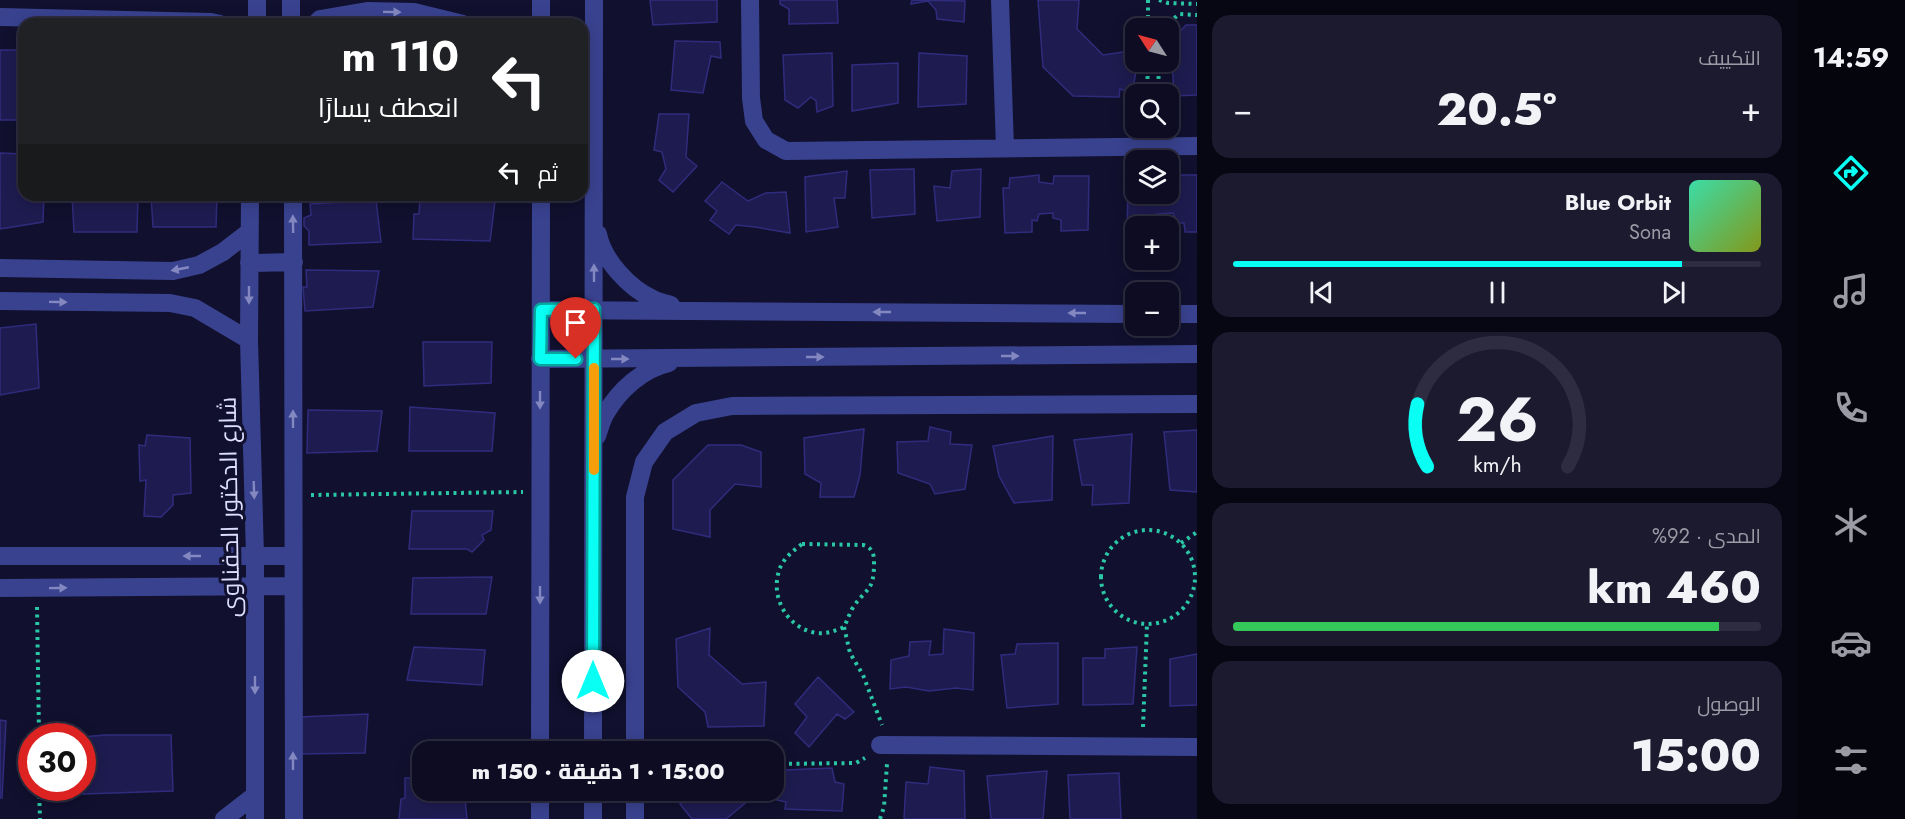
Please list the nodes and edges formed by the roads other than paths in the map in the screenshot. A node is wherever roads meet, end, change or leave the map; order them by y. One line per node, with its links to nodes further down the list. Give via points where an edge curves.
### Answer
1 (257, 0): 9 (street)
2 (291, 0): 10 (street)
3 (541, 0): 13 (street)
4 (594, 0): 19 (street)
5 (750, 0): 15 (street, via 751,99 754,121 766,140 786,151)
6 (1000, 0): 15 (street)
7 (0, 17): 8 (street)
8 (42, 18)
9 (257, 18)
10 (291, 18)
11 (326, 18): 12 (street, one-way to 12, via 367,11 414,12)
12 (438, 18)
13 (541, 18)
14 (1197, 146): 15 (street)
15 (1005, 148)
16 (250, 201): 20 (street, شارع الدكتور الحفناوى)
17 (293, 201): 21 (street, one-way to 17)
18 (541, 201): 26 (street)
19 (594, 211): 25 (street, one-way to 19); 27 (street, via 600,247 622,277 652,299)
20 (249, 232): 22 (street, شارع الدكتور الحفناوى); 23 (street, one-way to 23, via 199,265 173,271)
21 (294, 262): 22 (street); 40 (street, one-way to 21)
22 (249, 263): 31 (street, شارع الدكتور الحفناوى, one-way to 31)
23 (0, 268)
24 (0, 301): 31 (street, one-way to 31, via 170,303 195,308)
25 (594, 309): 26 (street); 27 (street); 35 (street)
26 (541, 310): 34 (street)
27 (687, 310): 28 (street, one-way to 27)
28 (1125, 314)
29 (1179, 314): 30 (street)
30 (1197, 314)
31 (249, 340): 39 (street, شارع الدكتور الحفناوى, one-way to 39)
32 (1197, 354): 33 (street, one-way to 32)
33 (688, 358): 35 (street, one-way to 33); 37 (street, via 655,366 626,386 605,413)
34 (540, 359): 35 (street); 44 (street, one-way to 44)
35 (594, 359): 37 (street)
36 (1197, 405): 46 (street, via 732,406 696,413 665,432 644,462 635,497)
37 (594, 446): 45 (street)
38 (0, 556): 39 (street, one-way to 38)
39 (255, 556): 40 (street); 41 (street, شارع الدكتور الحفناوى)
40 (293, 556): 42 (street)
41 (256, 586): 42 (street); 43 (street, one-way to 41); 49 (street, شارع الدكتور الحفناوى, one-way to 49)
42 (293, 586): 55 (street, one-way to 42)
43 (0, 588)
44 (540, 741)
45 (593, 741)
46 (635, 741)
47 (880, 745): 48 (street)
48 (1197, 747)
49 (255, 795): 53 (street); 54 (street, شارع الدكتور الحفناوى)
50 (540, 801): 56 (street)
51 (593, 801): 57 (street)
52 (635, 801): 58 (street)
53 (224, 819)
54 (255, 819)
55 (294, 819)
56 (540, 819)
57 (593, 819)
58 (635, 819)

